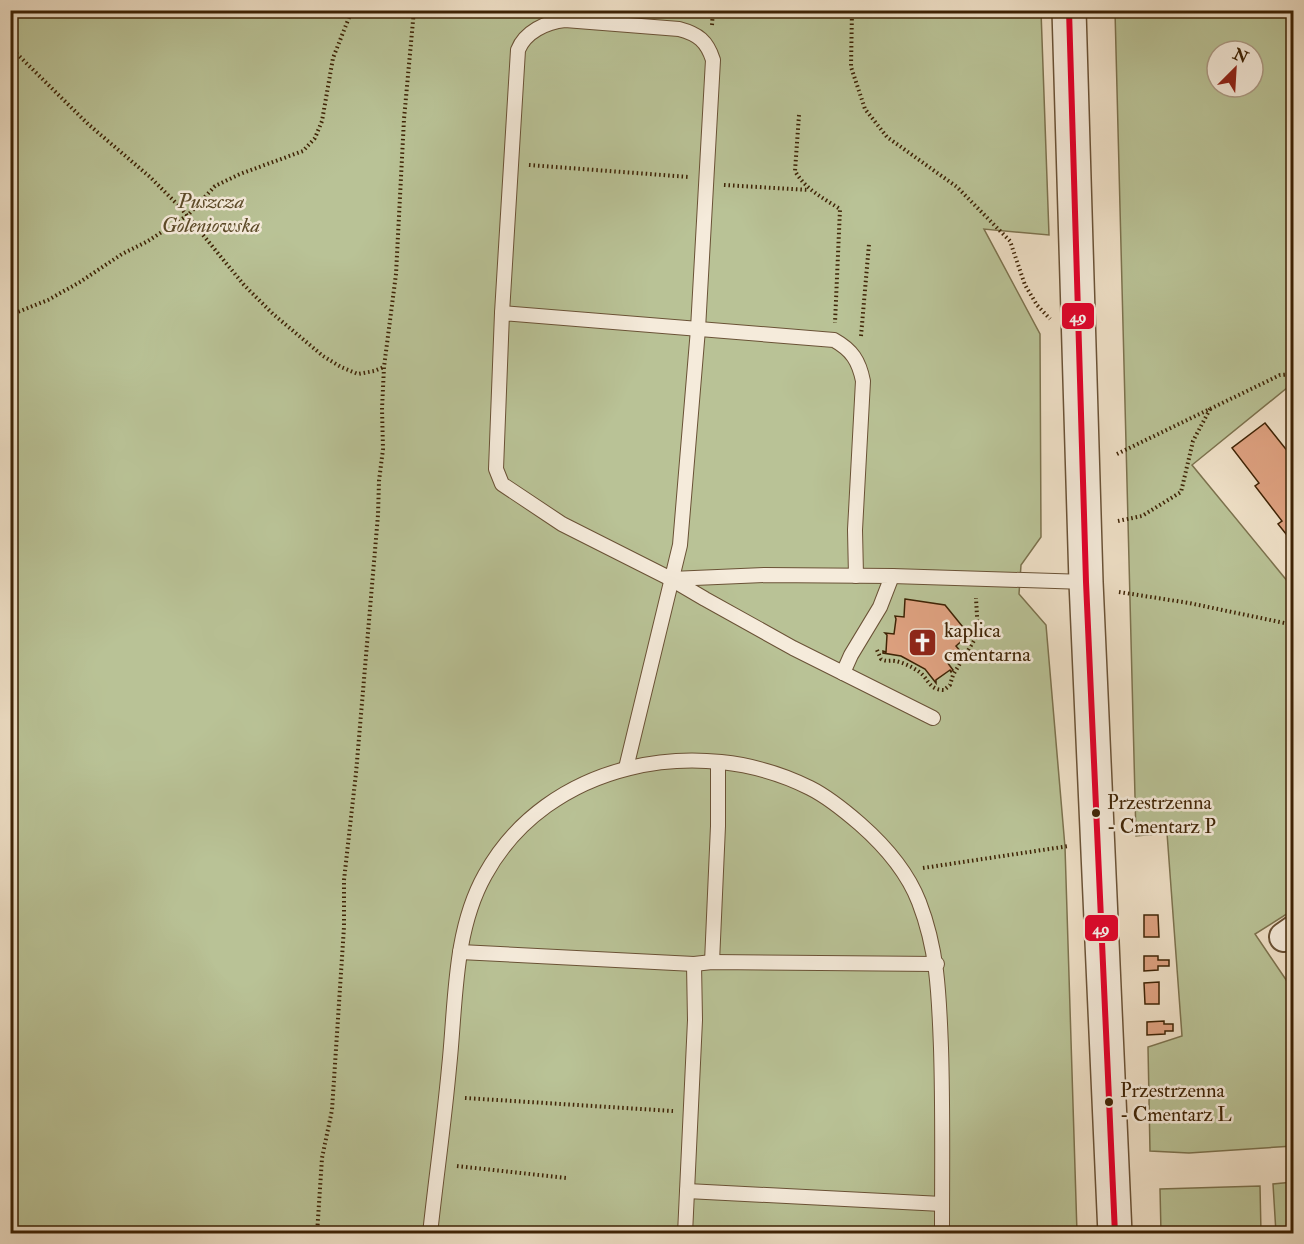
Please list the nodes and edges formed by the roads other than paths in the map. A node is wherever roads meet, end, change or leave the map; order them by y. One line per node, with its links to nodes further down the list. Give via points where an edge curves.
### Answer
1 (1069, 10): 7 (street)
2 (502, 313): 3 (lane); 3 (lane, via 520,44 533,31 555,21 679,29 703,39 713,60); 6 (lane, via 496,469 502,484 562,524)
3 (698, 329): 4 (lane, via 834,340 853,354 863,381); 6 (lane, via 680,545)
4 (856, 576): 5 (lane); 6 (lane)
5 (892, 576): 7 (lane); 8 (lane, via 880,607)
6 (671, 579): 8 (lane); 11 (lane)
7 (1086, 582): 21 (street)
8 (843, 673): 9 (lane)
9 (933, 718)
10 (718, 763): 11 (lane, via 668,761); 13 (lane); 15 (lane, via 753,766 813,789 875,838 904,871 919,903)
11 (626, 768): 12 (lane, via 577,786 525,821 501,848 483,878)
12 (460, 952): 14 (lane); 18 (lane)
13 (712, 962): 14 (lane); 15 (lane)
14 (694, 964): 16 (lane)
15 (937, 964): 17 (lane)
16 (687, 1191): 17 (lane); 19 (lane)
17 (942, 1204): 20 (lane)
18 (430, 1233)
19 (685, 1233)
20 (942, 1233)
21 (1115, 1233)

